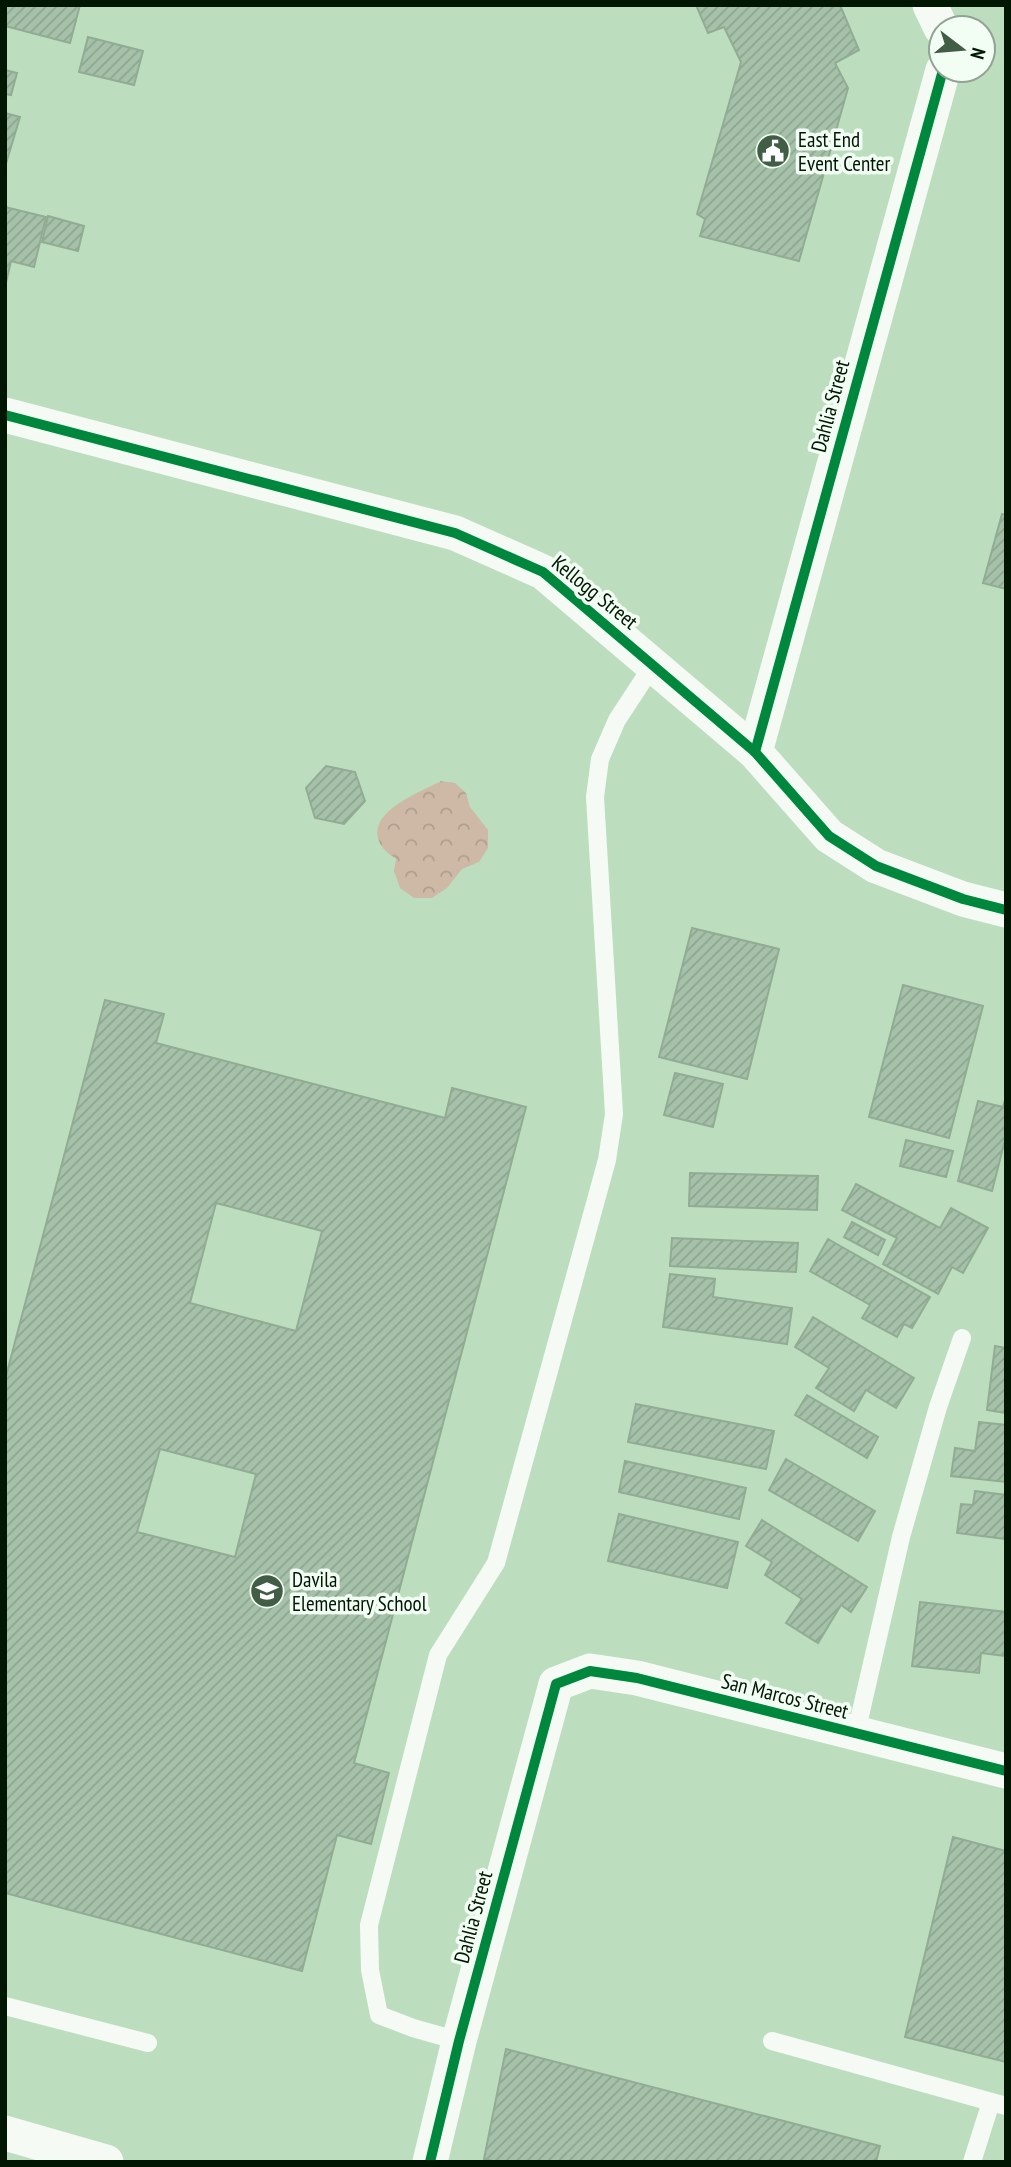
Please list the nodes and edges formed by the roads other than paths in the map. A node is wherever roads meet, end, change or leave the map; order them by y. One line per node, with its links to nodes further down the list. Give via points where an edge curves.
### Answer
1 (939, 84): 4 (street, Dahlia Street)
2 (5, 415): 3 (street, Kellogg Street, via 456,533 543,572)
3 (653, 666): 4 (street, Kellogg Street); 12 (lane, via 617,720 600,759 595,797 614,1114 607,1160 496,1563 438,1655 369,1925 370,1970 379,2015)
4 (755, 752): 5 (street, Kellogg Street, via 829,836 876,866)
5 (1006, 910)
6 (962, 1338): 8 (lane, via 901,1537)
7 (556, 1684): 8 (street, San Marcos Street, via 590,1671 638,1678); 12 (street, Dahlia Street)
8 (856, 1733): 9 (street, San Marcos Street)
9 (1006, 1771)
10 (5, 2006): 13 (lane)
11 (772, 2040): 14 (lane)
12 (459, 2041): 17 (street, Dahlia Street)
13 (148, 2043)
14 (999, 2104): 18 (lane)
15 (5, 2133): 16 (street)
16 (106, 2162)
17 (430, 2162)
18 (972, 2162)

